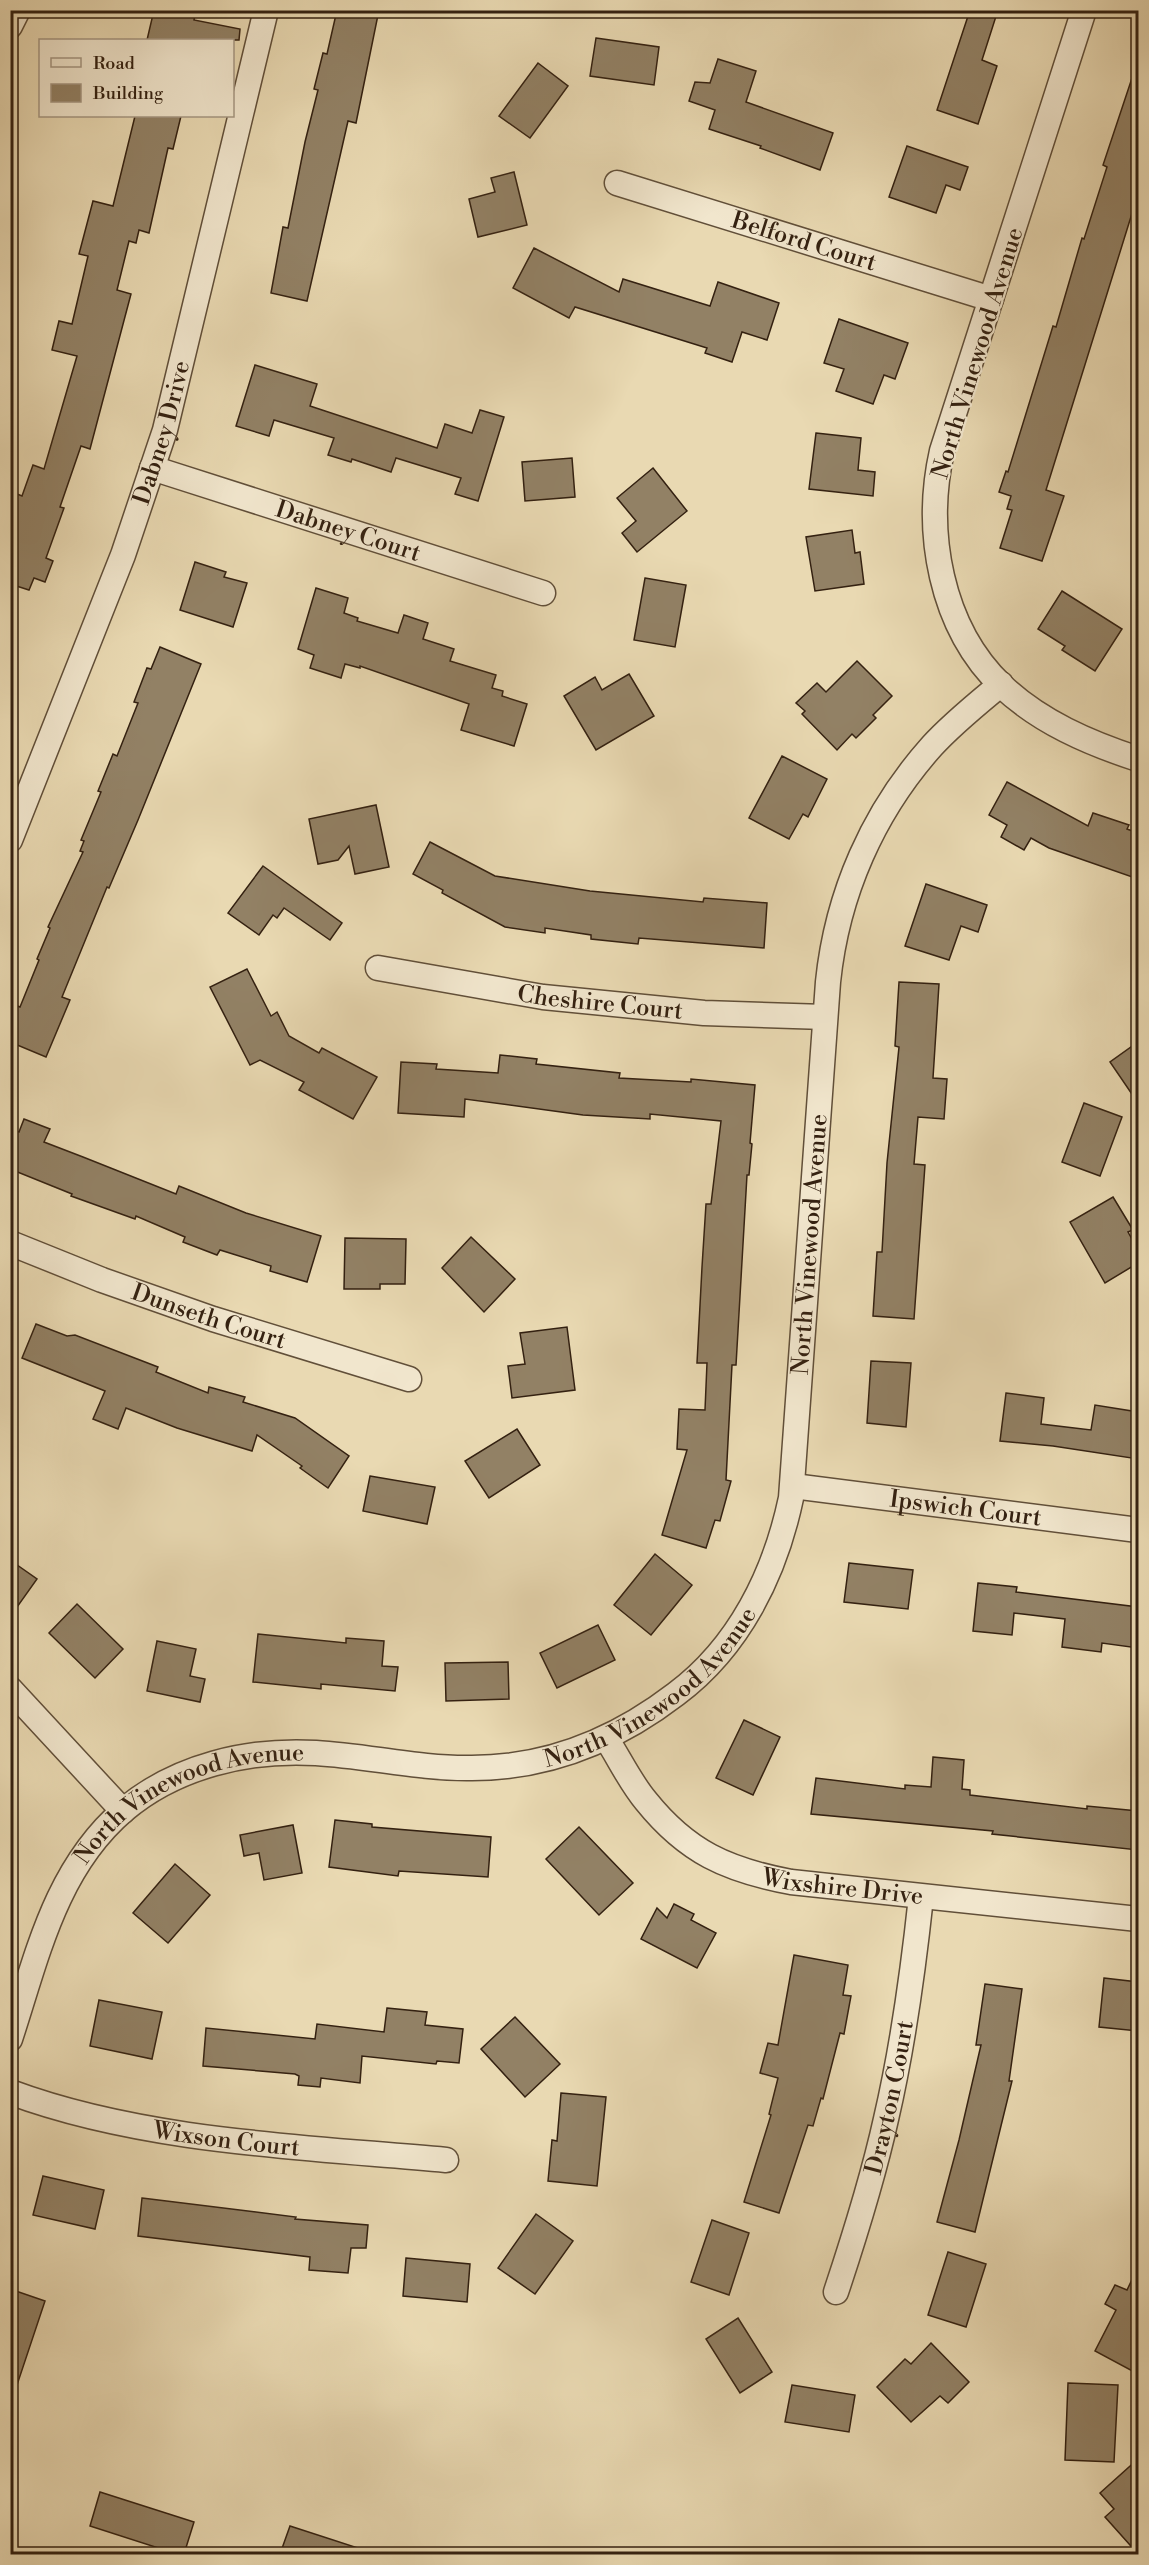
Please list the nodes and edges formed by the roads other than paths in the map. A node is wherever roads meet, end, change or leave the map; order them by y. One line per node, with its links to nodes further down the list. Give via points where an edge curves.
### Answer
1 (18, 10): 4 (street)
2 (266, 10): 7 (street, Dabney Drive, via 182,367)
3 (1084, 10): 6 (street, North Vinewood Avenue)
4 (10, 26)
5 (617, 183): 6 (street, Belford Court)
6 (991, 299): 9 (street, North Vinewood Avenue, via 942,451 935,530 938,556 957,619)
7 (152, 468): 8 (street, Dabney Court); 11 (street, Dabney Drive, via 123,555)
8 (543, 593)
9 (1000, 684): 10 (street, via 1059,726); 13 (street, North Vinewood Avenue, via 934,744 873,831 851,880 836,931)
10 (1138, 759)
11 (10, 840)
12 (378, 968): 13 (street, Cheshire Court, via 543,997 704,1013)
13 (825, 1017): 16 (street, North Vinewood Avenue)
14 (10, 1243): 15 (street, Dunseth Court, via 213,1319)
15 (409, 1379)
16 (793, 1486): 17 (street, Ipswich Court); 19 (street, North Vinewood Avenue, via 786,1524 769,1574 729,1641 693,1681 663,1706)
17 (1138, 1530)
18 (10, 1689): 20 (street)
19 (606, 1738): 20 (street, North Vinewood Avenue, via 542,1760 475,1768 316,1753 258,1755 195,1769 157,1787); 21 (street, Wixshire Drive, via 644,1799 671,1829 714,1860 751,1875)
20 (123, 1811): 23 (street, North Vinewood Avenue, via 93,1841 63,1887)
21 (921, 1897): 22 (street, Wixshire Drive); 26 (street, Drayton Court, via 904,2029 886,2122)
22 (1138, 1919)
23 (10, 2039)
24 (10, 2092): 25 (street, Wixson Court, via 97,2118 210,2137)
25 (446, 2160)
26 (836, 2292)

